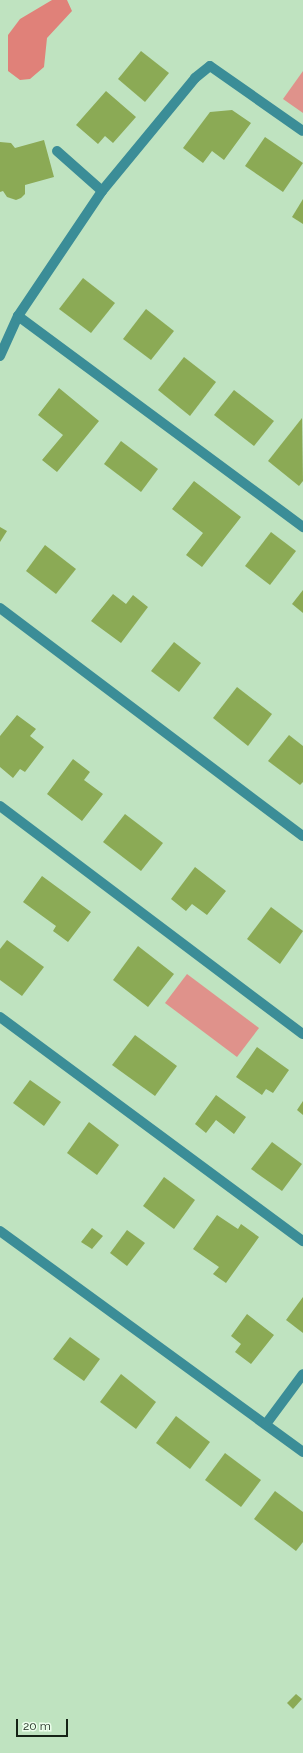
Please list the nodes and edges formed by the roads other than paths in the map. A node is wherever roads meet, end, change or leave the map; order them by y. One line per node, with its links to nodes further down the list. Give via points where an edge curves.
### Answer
1 (303, 131): 3 (street, via 210,66 195,78)
2 (57, 151): 3 (street)
3 (102, 190): 4 (street)
4 (18, 316): 5 (street); 6 (street)
5 (0, 356)
6 (303, 527)
7 (0, 608): 9 (street)
8 (0, 806): 11 (street)
9 (303, 836)
10 (0, 1017): 13 (street)
11 (303, 1034)
12 (0, 1231): 15 (street)
13 (303, 1241)
14 (303, 1374): 15 (street)
15 (266, 1424): 16 (street)
16 (303, 1452)

